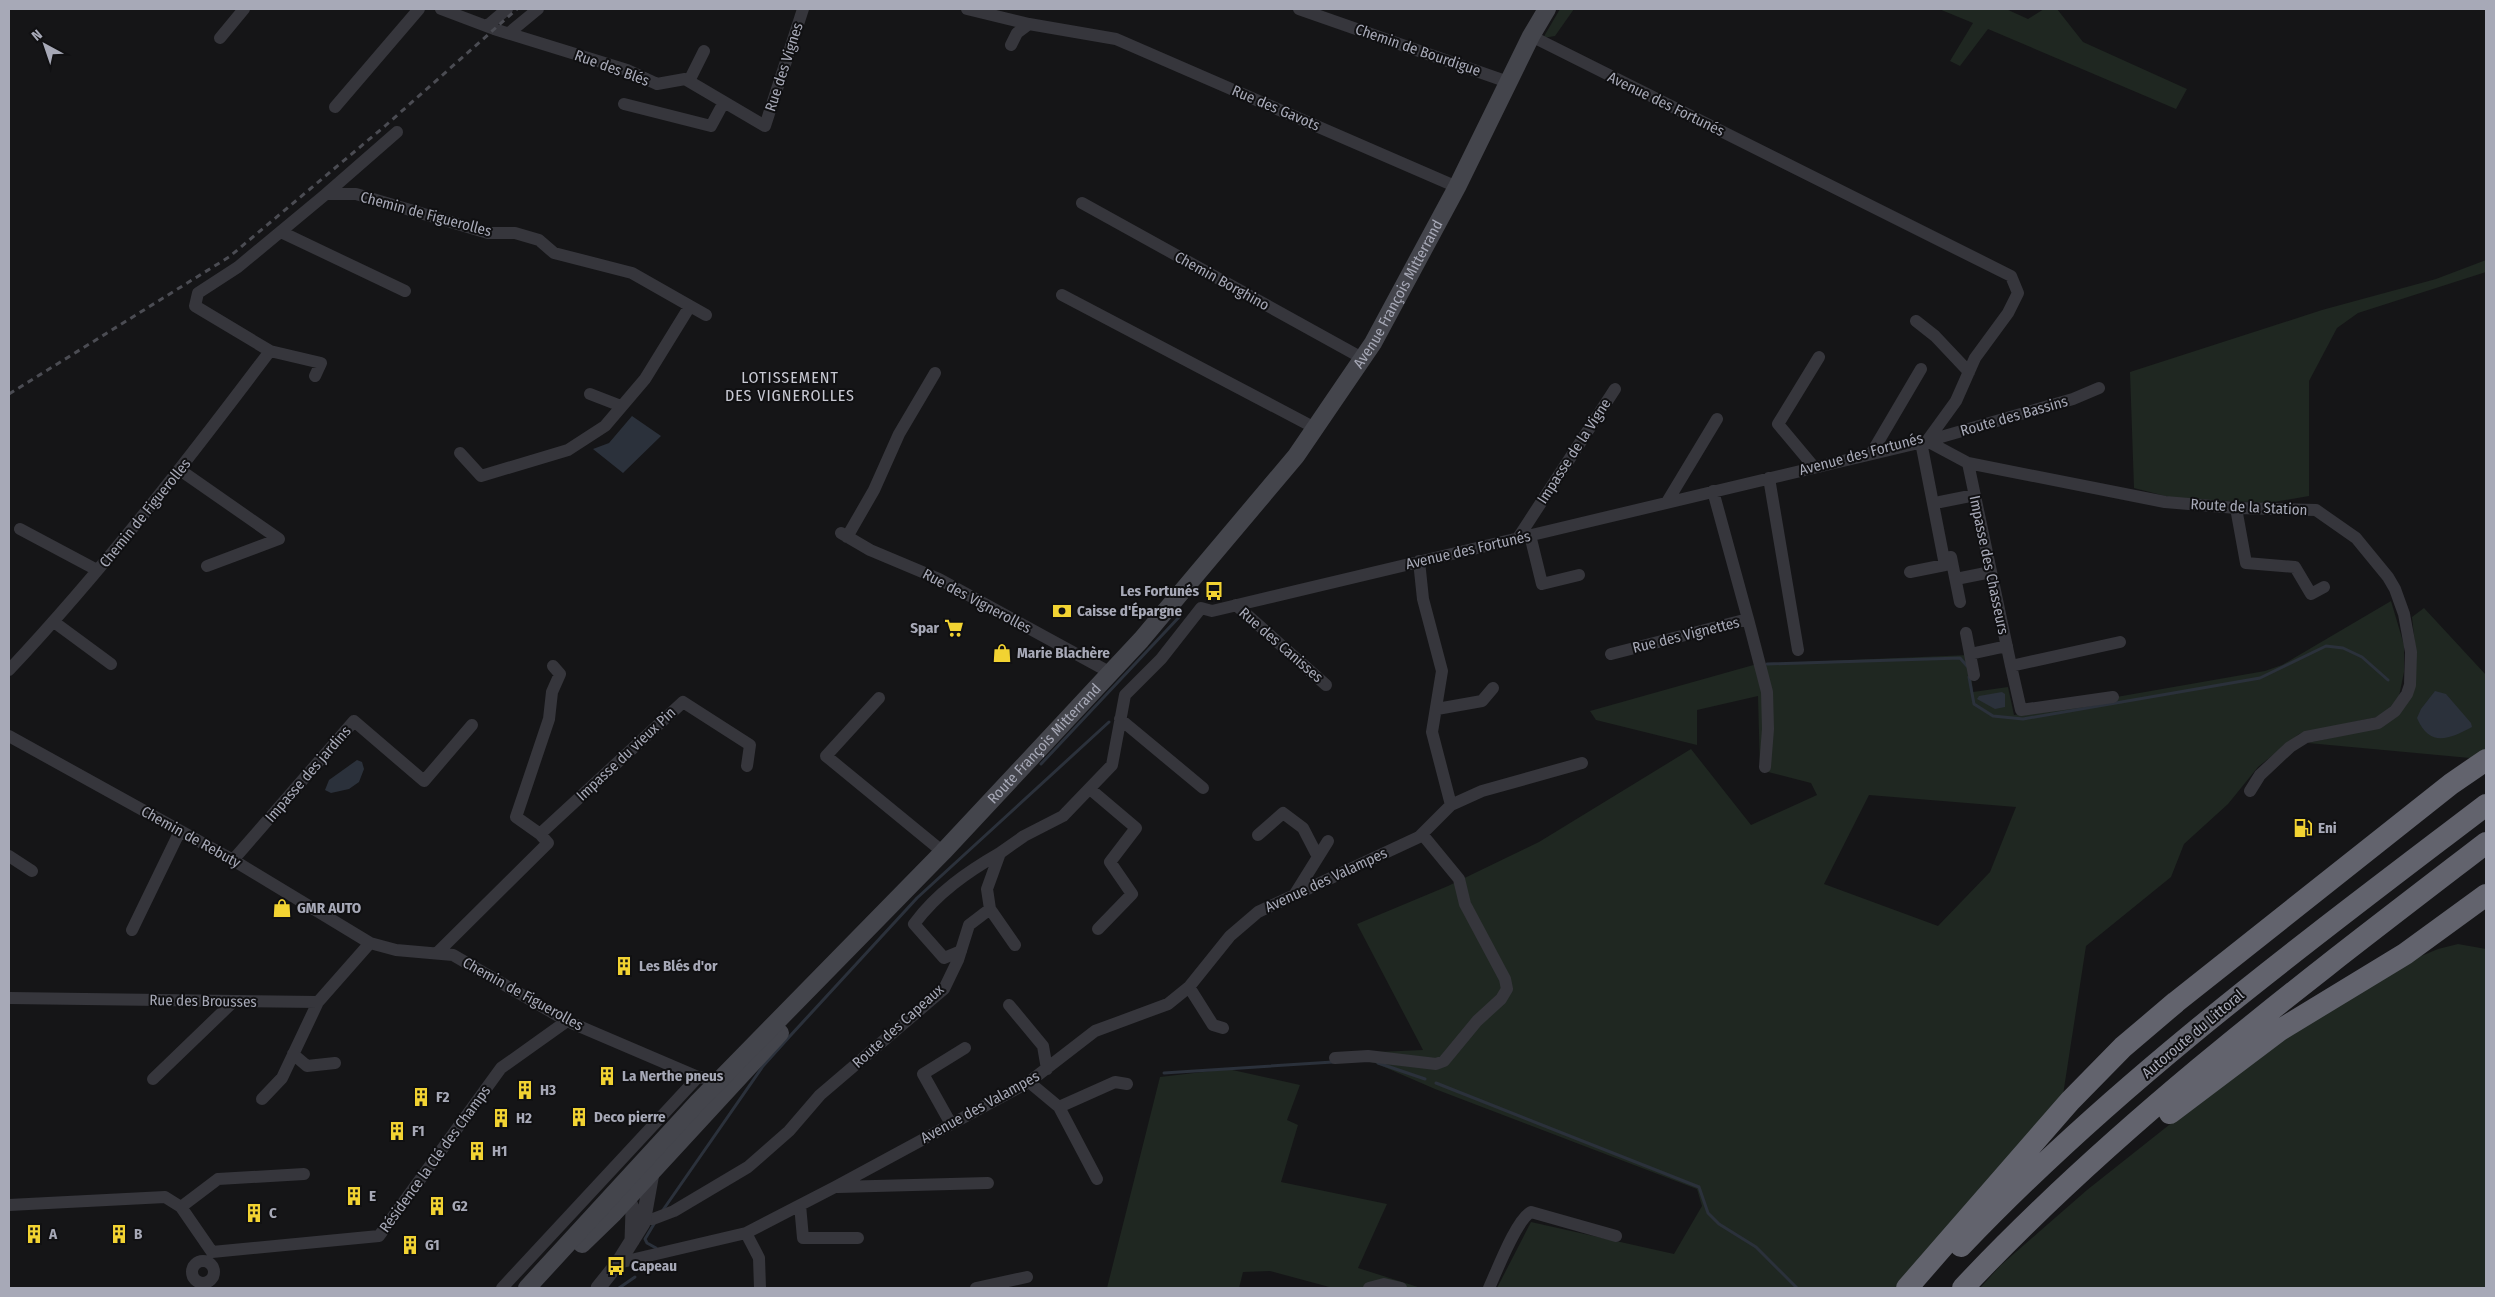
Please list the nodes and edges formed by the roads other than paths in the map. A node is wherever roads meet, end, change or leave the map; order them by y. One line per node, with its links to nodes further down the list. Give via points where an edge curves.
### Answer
1 (244, 9): 15 (street)
2 (419, 9): 22 (street)
3 (440, 9): 12 (street, Rue des Blés)
4 (507, 9): 12 (street)
5 (538, 9): 13 (street)
6 (803, 9): 20 (street, Rue des Vignes, via 765,126)
7 (967, 9): 11 (street)
8 (1299, 9): 10 (street, Chemin de Bourdigue)
9 (1547, 9): 14 (main road, Avenue François Mitterrand)
10 (1329, 14): 19 (street, Chemin de Bourdigue)
11 (1029, 24): 16 (street, via 1017,33); 24 (street, Rue des Gavots, via 1116,39)
12 (487, 26): 13 (street, Rue des Blés)
13 (509, 33): 18 (street, Rue des Blés, via 627,70 658,84 682,79)
14 (1531, 36): 19 (main road, Avenue François Mitterrand); 37 (street, Avenue des Fortunés, via 2011,276 2018,293)
15 (220, 38)
16 (1011, 45)
17 (704, 51): 18 (street)
18 (689, 81): 20 (street)
19 (1508, 82): 24 (main road, Avenue François Mitterrand)
20 (724, 102): 21 (street, via 711,126)
21 (624, 104)
22 (335, 107)
23 (397, 132): 25 (street)
24 (1457, 187): 35 (main road, Avenue François Mitterrand)
25 (326, 194): 27 (street); 30 (street, Chemin de Figuerolles, via 356,194 488,233 539,240 554,253 632,273)
26 (1082, 203): 35 (street, Chemin Borghino)
27 (281, 232): 28 (street); 33 (street, via 236,269 198,293 195,306)
28 (405, 291)
29 (1062, 295): 45 (street)
30 (690, 306): 31 (street, Chemin de Figuerolles); 43 (street, via 645,379)
31 (706, 315)
32 (1916, 321): 37 (street)
33 (270, 352): 39 (street, via 321,363); 51 (street, Chemin de Figuerolles)
34 (1819, 357): 50 (street, via 1778,424)
35 (1362, 358): 45 (main road, Avenue François Mitterrand)
36 (1921, 369): 48 (street)
37 (1969, 372): 46 (street, Avenue des Fortunés, via 1956,401)
38 (935, 373): 86 (street, Rue des Vignerolles, via 899,434 874,490 844,535 939,580)
39 (315, 376)
40 (2099, 388): 46 (street, Route des Bassins, via 2072,399)
41 (1615, 389): 61 (street, Impasse de la Vigne)
42 (590, 394): 43 (street)
43 (621, 406): 47 (street, via 604,426 568,450 481,476)
44 (1717, 419): 56 (street)
45 (1315, 428): 62 (main road, Avenue François Mitterrand)
46 (1924, 441): 48 (street, Avenue des Fortunés); 49 (street, Route de la Station); 67 (street, via 1945,565)
47 (460, 453)
48 (1871, 454): 50 (street, Avenue des Fortunés)
49 (1968, 463): 55 (street, Impasse des Chasseurs); 58 (street, Route de la Station, via 2165,502)
50 (1814, 468): 52 (street, Avenue des Fortunés)
51 (180, 470): 65 (street, via 279,539); 66 (street, Chemin de Figuerolles)
52 (1769, 478): 54 (street, Avenue des Fortunés); 79 (street)
53 (1937, 483): 57 (street)
54 (1713, 491): 56 (street, Avenue des Fortunés); 74 (street, Rue des Vignettes)
55 (1975, 495): 57 (street); 68 (street, Impasse des Chasseurs)
56 (1668, 502): 61 (street, Avenue des Fortunés)
57 (1940, 502): 59 (street)
58 (2236, 508): 71 (street, via 2246,562 2295,567 2311,594); 102 (street, Route de la Station, via 2316,510 2356,538 2395,589 2404,614 2411,652 2410,685 2395,711 2378,723 2306,737 2279,755)
59 (1945, 524)
60 (20, 529): 66 (street)
61 (1524, 537): 64 (street, Avenue des Fortunés); 69 (street, via 1542,584)
62 (1213, 557): 86 (main road, Route François Mitterrand)
63 (1951, 558): 70 (street)
64 (1419, 562): 73 (street, Avenue des Fortunés); 92 (street, via 1423,599 1442,672)
65 (207, 566)
66 (97, 570): 75 (street, Chemin de Figuerolles)
67 (1910, 572)
68 (1991, 572): 70 (street); 78 (street, Impasse des Chasseurs)
69 (1579, 575)
70 (1956, 579): 72 (street)
71 (2324, 587)
72 (1960, 602)
73 (1236, 605): 88 (street, Rue des Canisses); 93 (street, Avenue des Fortunés, via 1212,611 1202,608 1161,659 1125,695)
74 (1748, 619): 80 (street, Rue des Vignettes); 99 (street, via 1767,692)
75 (54, 622): 82 (street); 83 (street, Chemin de Figuerolles)
76 (1966, 633): 81 (street)
77 (2120, 642): 85 (street)
78 (2007, 646): 81 (street); 85 (street, Impasse des Chasseurs)
79 (1798, 650)
80 (1611, 654)
81 (1970, 654): 87 (street)
82 (111, 664)
83 (10, 666)
84 (553, 666): 106 (street, via 560,674 552,692 549,719 516,817)
85 (2011, 666): 90 (street, Impasse des Chasseurs, via 2021,710)
86 (1111, 673): 111 (main road, Route François Mitterrand)
87 (1974, 675)
88 (1326, 685)
89 (1493, 688): 92 (street, via 1482,701)
90 (2113, 697)
91 (879, 698): 111 (street, via 826,756)
92 (1437, 709): 104 (street, via 1432,732)
93 (1120, 719): 100 (street); 101 (street, via 1112,764)
94 (472, 725): 115 (street, Impasse des jardins, via 424,781 354,721)
95 (9, 736): 105 (street, Chemin de Rebuty)
96 (2486, 760): 176 (highway, via 2444,790 2123,1047 2070,1101)
97 (1582, 763): 104 (street, Avenue des Valampes, via 1482,791)
98 (746, 766): 106 (street, Impasse du vieux Pin, via 750,745 683,702)
99 (1765, 767)
100 (1203, 788)
101 (1090, 789): 112 (street, via 1063,816 1024,836); 121 (street, via 1136,828 1110,862 1132,894)
102 (2250, 791)
103 (2486, 804): 177 (highway, Autoroute du Littoral, via 2207,1022 2045,1164)
104 (1452, 805): 107 (street, Avenue des Valampes)
105 (180, 831): 115 (street, Chemin de Rebuty); 122 (street)
106 (540, 834): 126 (street, via 548,843)
107 (1422, 834): 117 (street, Avenue des Valampes); 136 (street, via 1459,879 1465,904 1507,989 1444,1062 1436,1064 1368,1056)
108 (1258, 835): 114 (street, via 1283,813 1303,828)
109 (1328, 841): 114 (street)
110 (2486, 843): 162 (highway, Autoroute du Littoral, via 2230,1044 2066,1185)
111 (943, 852): 120 (main road, Route François Mitterrand)
112 (1000, 853): 119 (street, via 986,889); 125 (street, via 966,873 926,908 914,924 944,958)
113 (9, 856): 116 (street)
114 (1318, 857): 117 (street)
115 (232, 860): 123 (street, Chemin de Rebuty)
116 (32, 871)
117 (1294, 895): 127 (street, Avenue des Valampes, via 1258,912 1230,936)
118 (2486, 895): 162 (highway, via 2405,954 2300,1017 2241,1059 2117,1154)
119 (990, 908): 124 (street); 125 (street, Route des Capeaux, via 969,925)
120 (871, 927): 141 (main road); 148 (main road, via 758,1059)
121 (1098, 929)
122 (132, 930)
123 (370, 942): 126 (street, Chemin de Figuerolles, via 396,950); 130 (street)
124 (1015, 945)
125 (961, 951): 157 (street, Route des Capeaux, via 944,988 820,1095 789,1131 748,1166 674,1211)
126 (437, 953): 132 (street, Chemin de Figuerolles, via 453,954)
127 (1189, 987): 133 (street, via 1214,1026); 138 (street, Avenue des Valampes, via 1168,1004 1095,1031)
128 (9, 998): 129 (street, Rue des Brousses)
129 (234, 1001): 130 (street, Rue des Brousses); 140 (street)
130 (318, 1002): 135 (street)
131 (1009, 1005): 138 (street, via 1042,1046)
132 (568, 1021): 139 (street, Chemin de Figuerolles); 161 (street, Résidence la Clé des Champs, via 501,1068 379,1236)
133 (1222, 1028)
134 (965, 1048): 147 (street, via 922,1074)
135 (294, 1054): 137 (street, via 306,1066); 144 (street, via 282,1078)
136 (1335, 1058)
137 (335, 1063)
138 (1048, 1069): 142 (street, Avenue des Valampes)
139 (698, 1076): 141 (street, Chemin de Figuerolles); 145 (street); 167 (street)
140 (153, 1079)
141 (718, 1080): 145 (main road)
142 (1029, 1082): 146 (street); 147 (street, Avenue des Valampes)
143 (1128, 1084): 146 (street, via 1116,1082)
144 (262, 1099)
145 (700, 1100): 153 (street, via 693,1114 629,1185); 168 (main road)
146 (1060, 1107): 150 (street)
147 (951, 1124): 152 (street, Avenue des Valampes)
148 (652, 1173): 153 (main road); 157 (street)
149 (304, 1174): 156 (street, via 218,1179)
150 (1097, 1179)
151 (988, 1183): 152 (street, Avenue des Valampes)
152 (835, 1187): 155 (street, Avenue des Valampes)
153 (628, 1199): 157 (street); 169 (main road)
154 (9, 1205): 156 (street, via 165,1196)
155 (800, 1205): 158 (street, Avenue des Valampes); 160 (street, via 803,1238)
156 (181, 1207): 161 (street)
157 (636, 1229): 164 (street)
158 (746, 1233): 164 (street, Avenue des Valampes); 171 (street, via 759,1258)
159 (1616, 1236): 175 (street, via 1531,1212 1518,1228)
160 (858, 1238)
161 (212, 1252): 163 (street); 165 (street)
162 (1988, 1262): 178 (highway, Autoroute du Littoral)
163 (199, 1263): 165 (street, via 206,1262); 165 (street, via 192,1274 201,1283 212,1277)
164 (618, 1263): 170 (street)
165 (212, 1266)
166 (1028, 1277): 172 (street)
167 (502, 1288)
168 (527, 1288)
169 (541, 1288)
170 (598, 1288)
171 (760, 1288)
172 (976, 1288)
173 (1370, 1288): 174 (street, via 1384,1284)
174 (1401, 1288)
175 (1489, 1288)
176 (1907, 1288)
177 (1921, 1288)
178 (1963, 1288)

